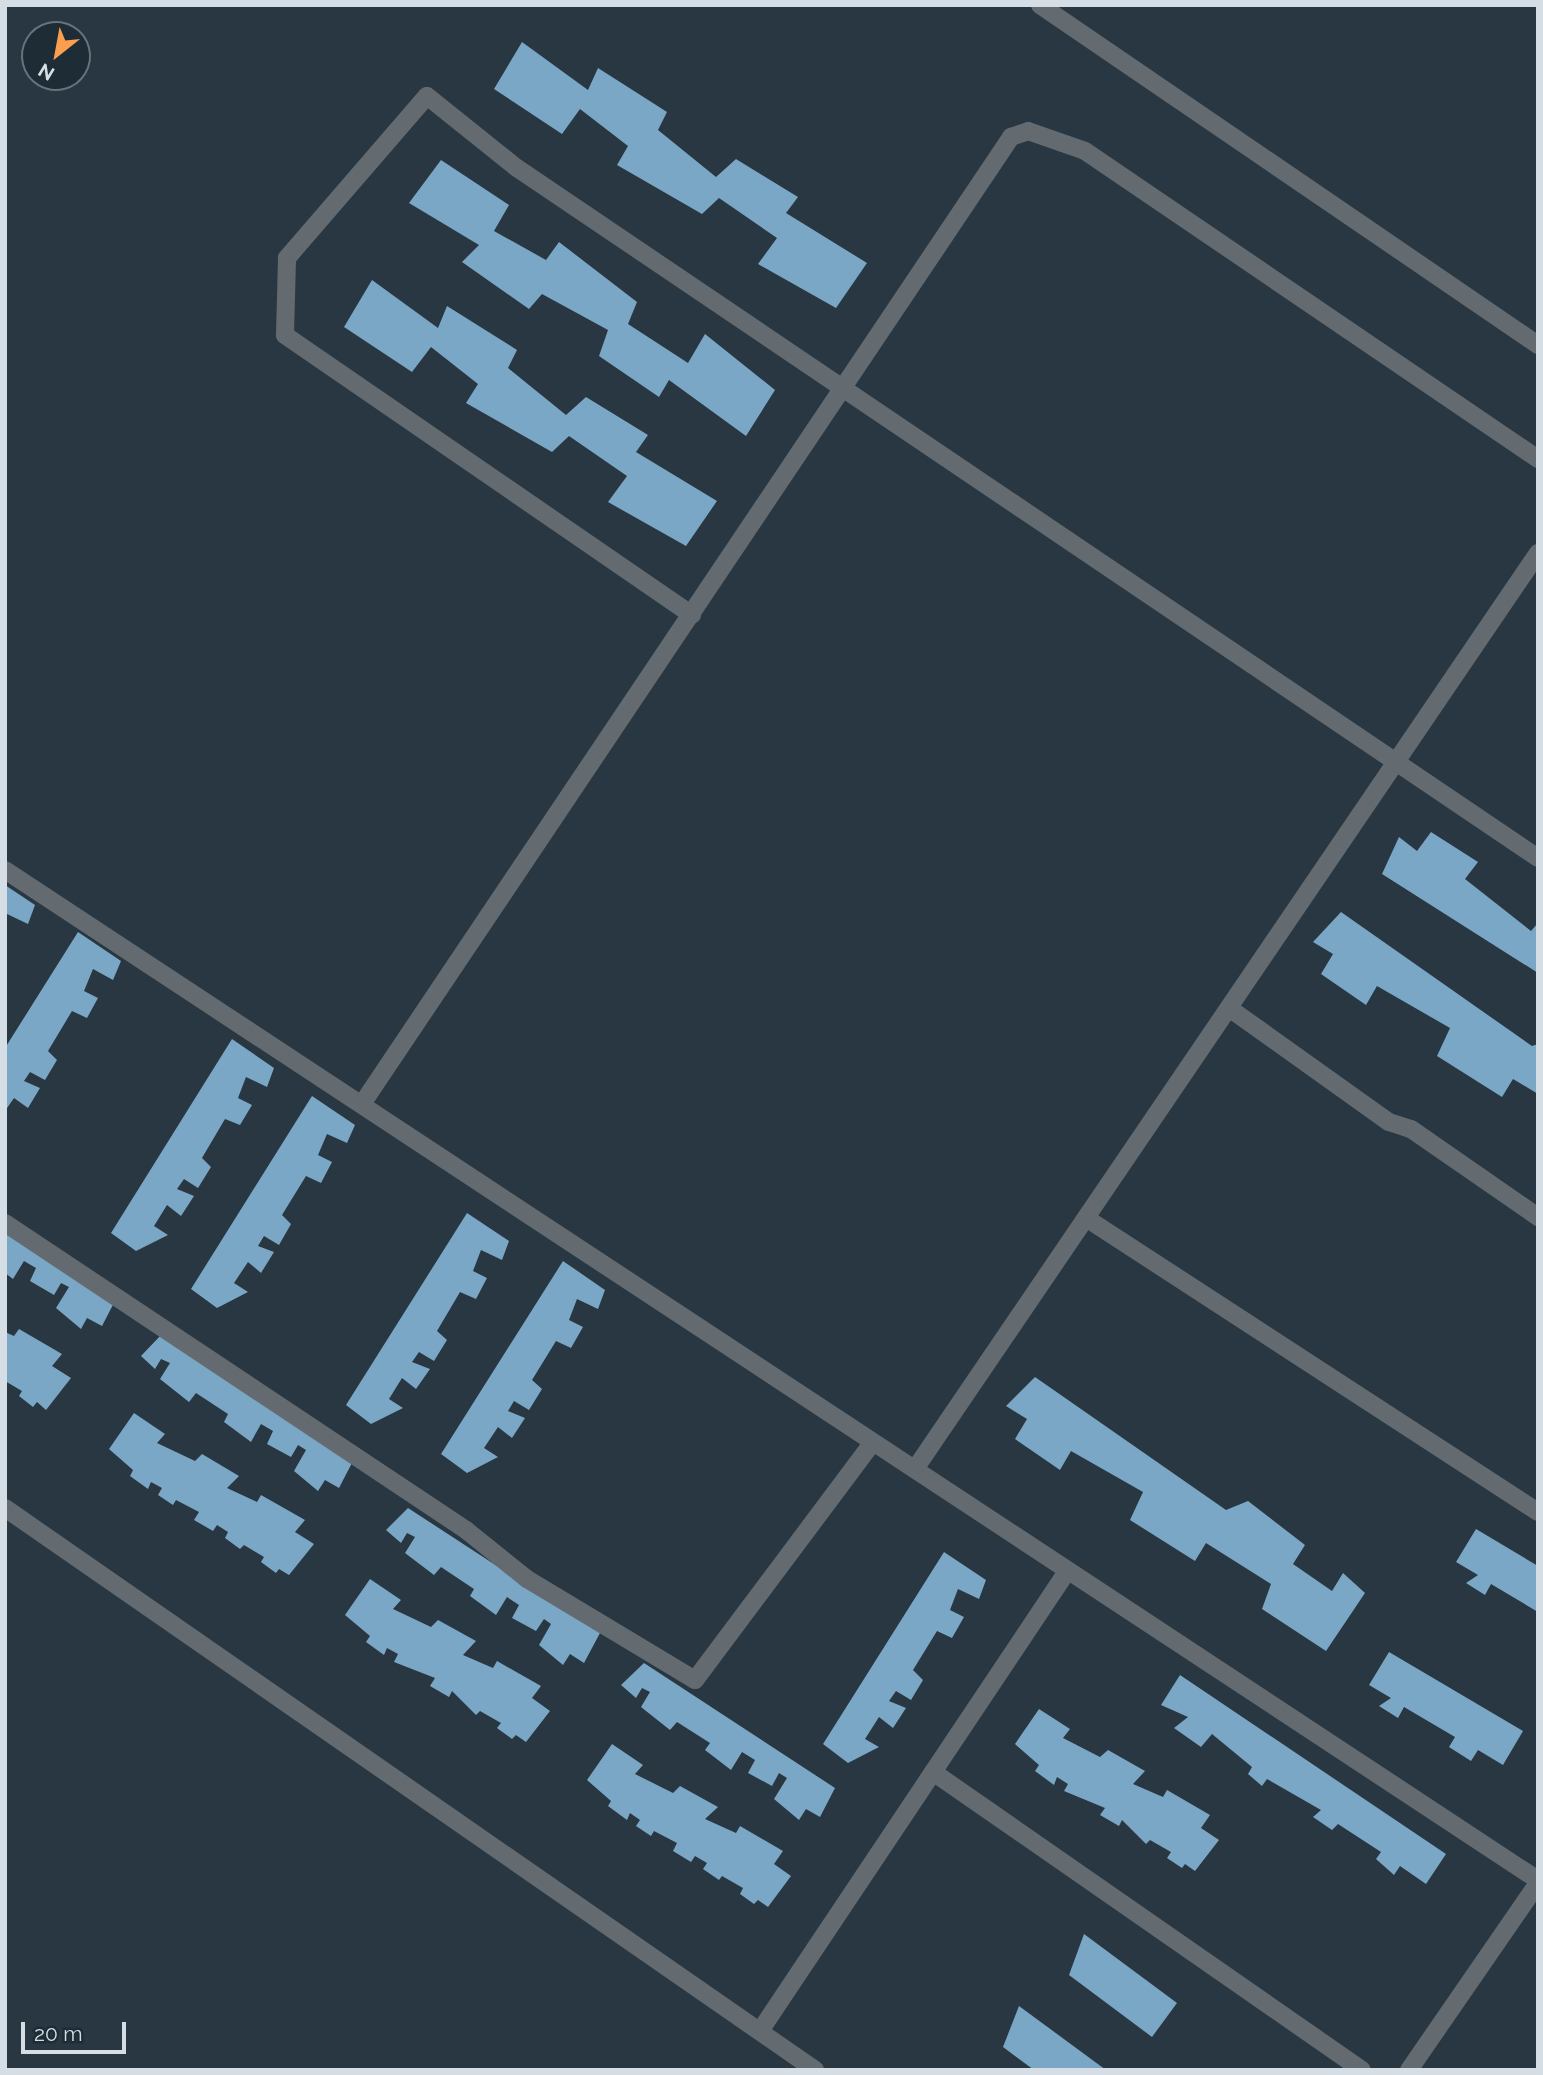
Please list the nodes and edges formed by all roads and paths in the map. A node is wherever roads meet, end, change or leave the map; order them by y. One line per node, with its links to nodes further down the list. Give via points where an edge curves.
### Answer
1 (1040, 5): 2 (street)
2 (1538, 345)
3 (845, 390): 4 (street, via 1011,137 1028,131 1085,151); 6 (street); 6 (street, via 517,168 427,96 287,258 285,335); 7 (street)
4 (1538, 459)
5 (1538, 553): 7 (street)
6 (692, 615): 11 (street)
7 (1396, 761): 8 (street); 10 (street)
8 (1538, 858)
9 (5, 870): 11 (street)
10 (1229, 1007): 12 (street, via 1389,1122 1411,1129); 13 (street)
11 (362, 1104): 15 (street)
12 (1538, 1217)
13 (1086, 1218): 16 (street); 18 (street)
14 (5, 1223): 15 (street, via 467,1530 527,1579 695,1680)
15 (873, 1441): 16 (street)
16 (915, 1469): 19 (street)
17 (5, 1508): 22 (street)
18 (1538, 1512)
19 (1068, 1570): 20 (street); 21 (street)
20 (933, 1772): 22 (street); 24 (street)
21 (1538, 1881): 25 (street)
22 (760, 2031): 23 (street)
23 (815, 2070)
24 (1362, 2070)
25 (1409, 2070)

